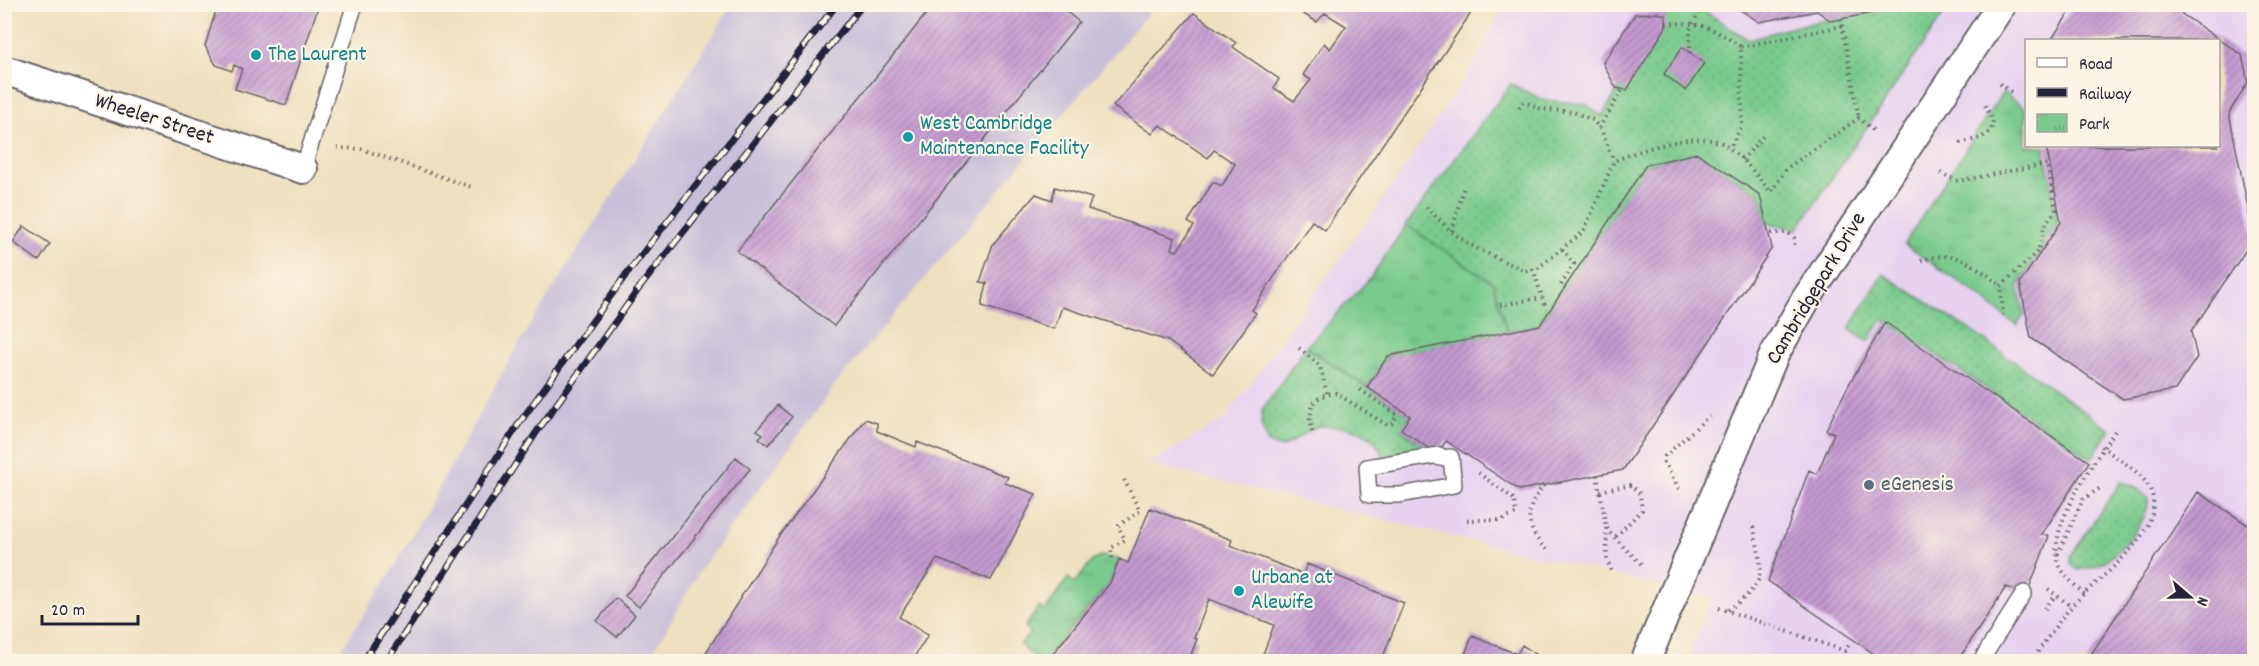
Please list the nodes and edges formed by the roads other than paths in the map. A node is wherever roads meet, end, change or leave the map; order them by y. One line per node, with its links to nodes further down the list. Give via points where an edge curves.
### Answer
1 (355, 4): 4 (lane)
2 (2002, 4): 7 (street, Cambridgepark Drive, via 1806,299 1774,355)
3 (4, 70): 4 (street, Wheeler Street)
4 (303, 169)
5 (1454, 485): 5 (lane, via 1451,457 1439,455 1367,467 1369,495 1400,495)
6 (2024, 593): 8 (lane)
7 (1645, 662)
8 (1980, 662)

